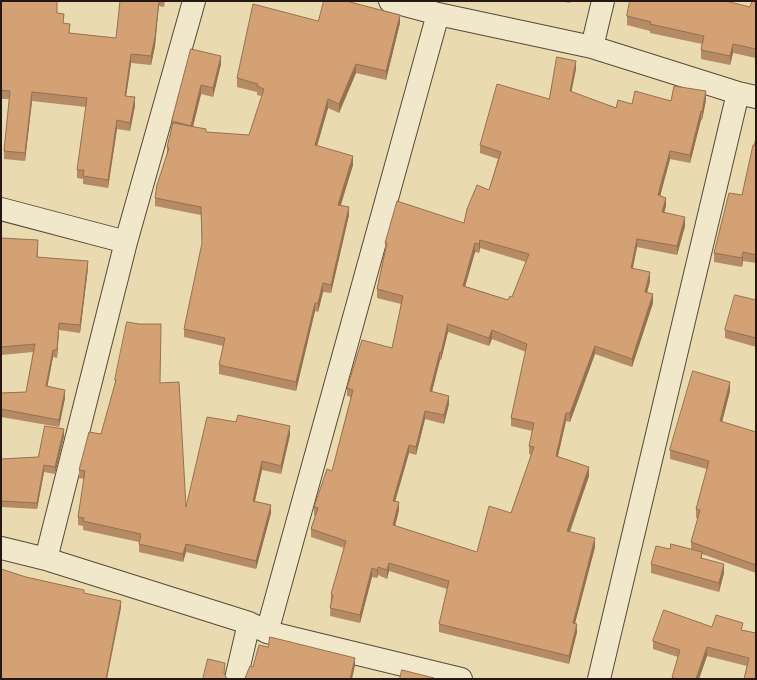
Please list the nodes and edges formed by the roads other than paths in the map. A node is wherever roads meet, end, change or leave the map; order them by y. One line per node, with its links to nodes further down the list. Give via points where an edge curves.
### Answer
1 (194, 1): 8 (street)
2 (390, 1): 4 (street)
3 (603, 1): 5 (street)
4 (438, 14): 5 (street); 11 (street)
5 (592, 47): 6 (street)
6 (747, 95): 14 (street)
7 (1, 209): 8 (street)
8 (126, 242): 10 (street)
9 (1, 548): 10 (street)
10 (46, 559): 11 (street)
11 (258, 628): 12 (street); 13 (street)
12 (236, 679)
13 (462, 679)
14 (600, 679)

